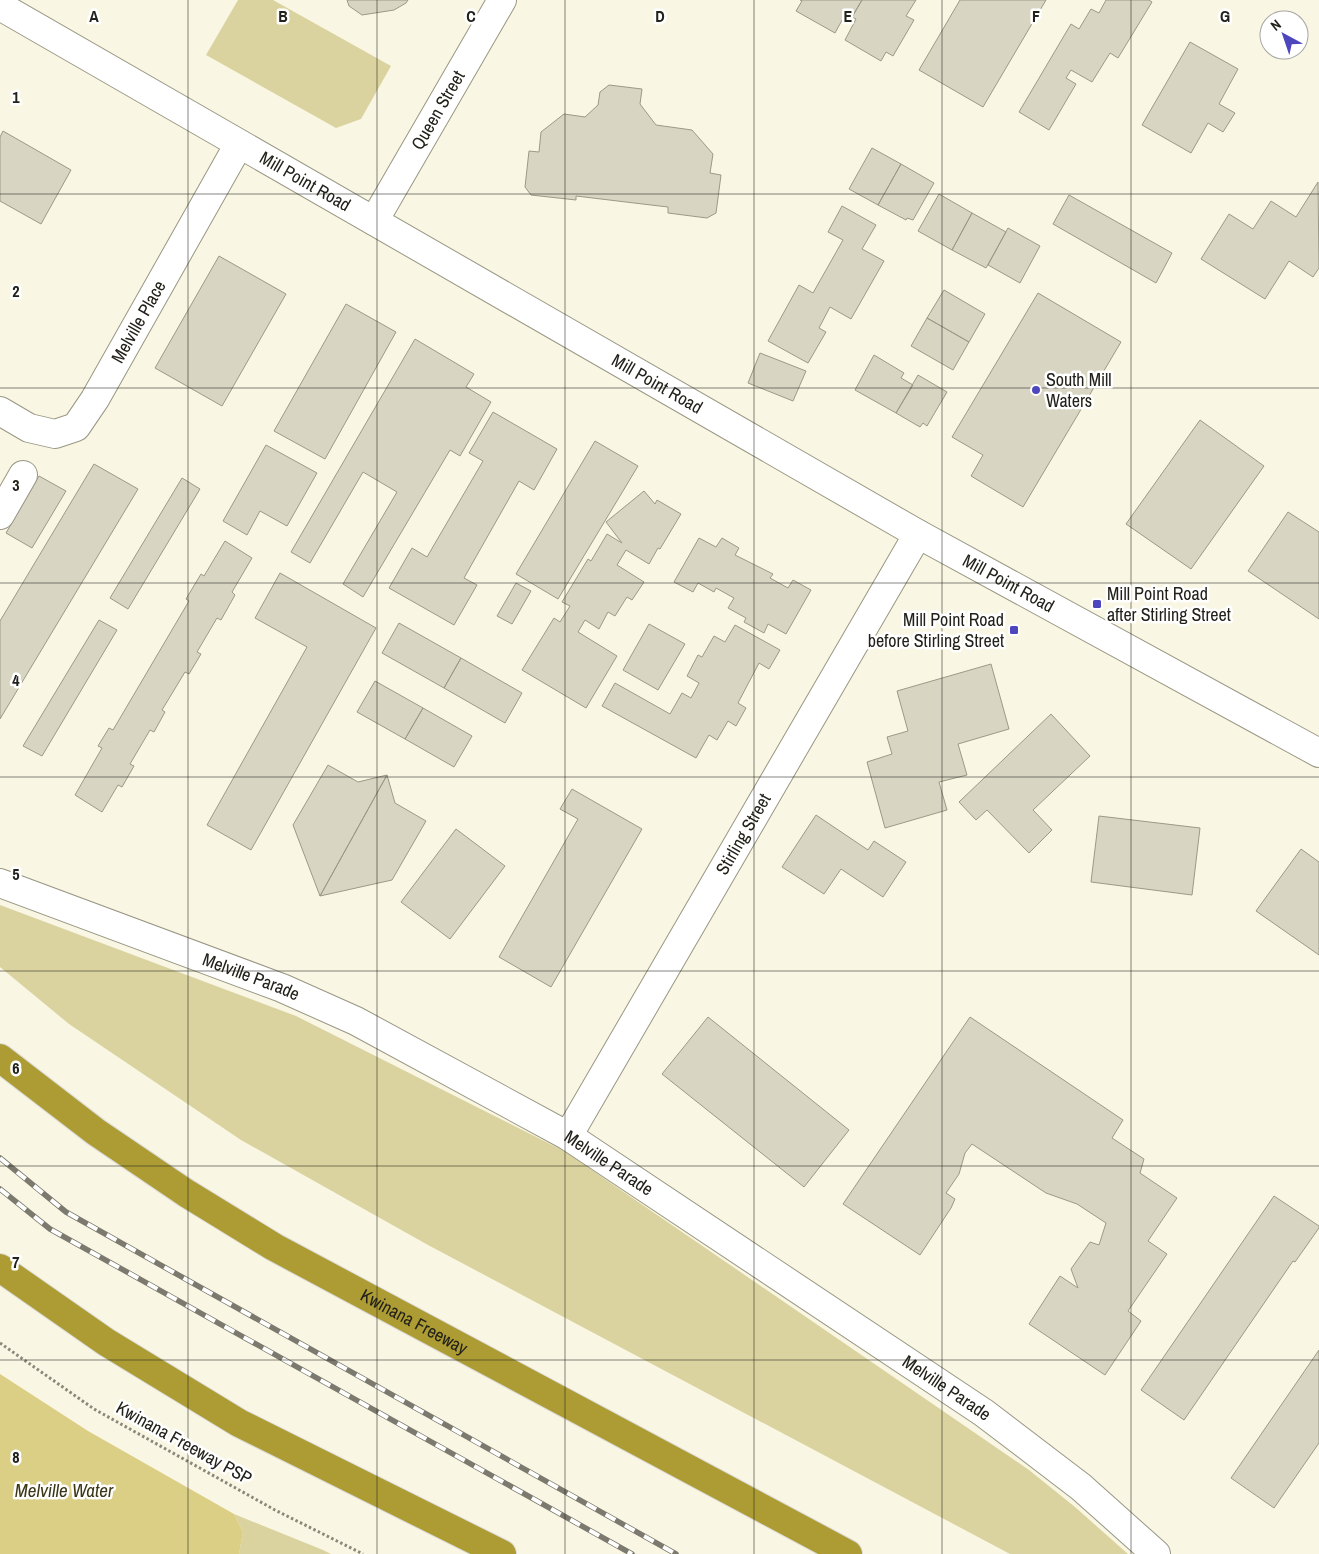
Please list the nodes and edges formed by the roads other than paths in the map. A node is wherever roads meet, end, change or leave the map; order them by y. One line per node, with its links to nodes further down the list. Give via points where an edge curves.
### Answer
1 (502, 0): 4 (street, Queen Street)
2 (0, 6): 3 (street, Mill Point Road)
3 (239, 144): 4 (street, Mill Point Road); 5 (street, Melville Place, via 95,400 76,427 55,434 29,428)
4 (374, 222): 8 (street, Mill Point Road)
5 (0, 411)
6 (23, 475): 7 (street)
7 (0, 515)
8 (918, 534): 9 (street, Mill Point Road); 12 (street, Stirling Street)
9 (1319, 753)
10 (0, 883): 12 (street, Melville Parade, via 282,988 356,1020)
11 (0, 1058): 15 (highway, Kwinana Freeway, via 96,1132 274,1247)
12 (568, 1136): 16 (street, Melville Parade, via 984,1413 1081,1487)
13 (0, 1268): 14 (highway, via 106,1342 239,1423)
14 (502, 1554)
15 (848, 1554)
16 (1156, 1554)

